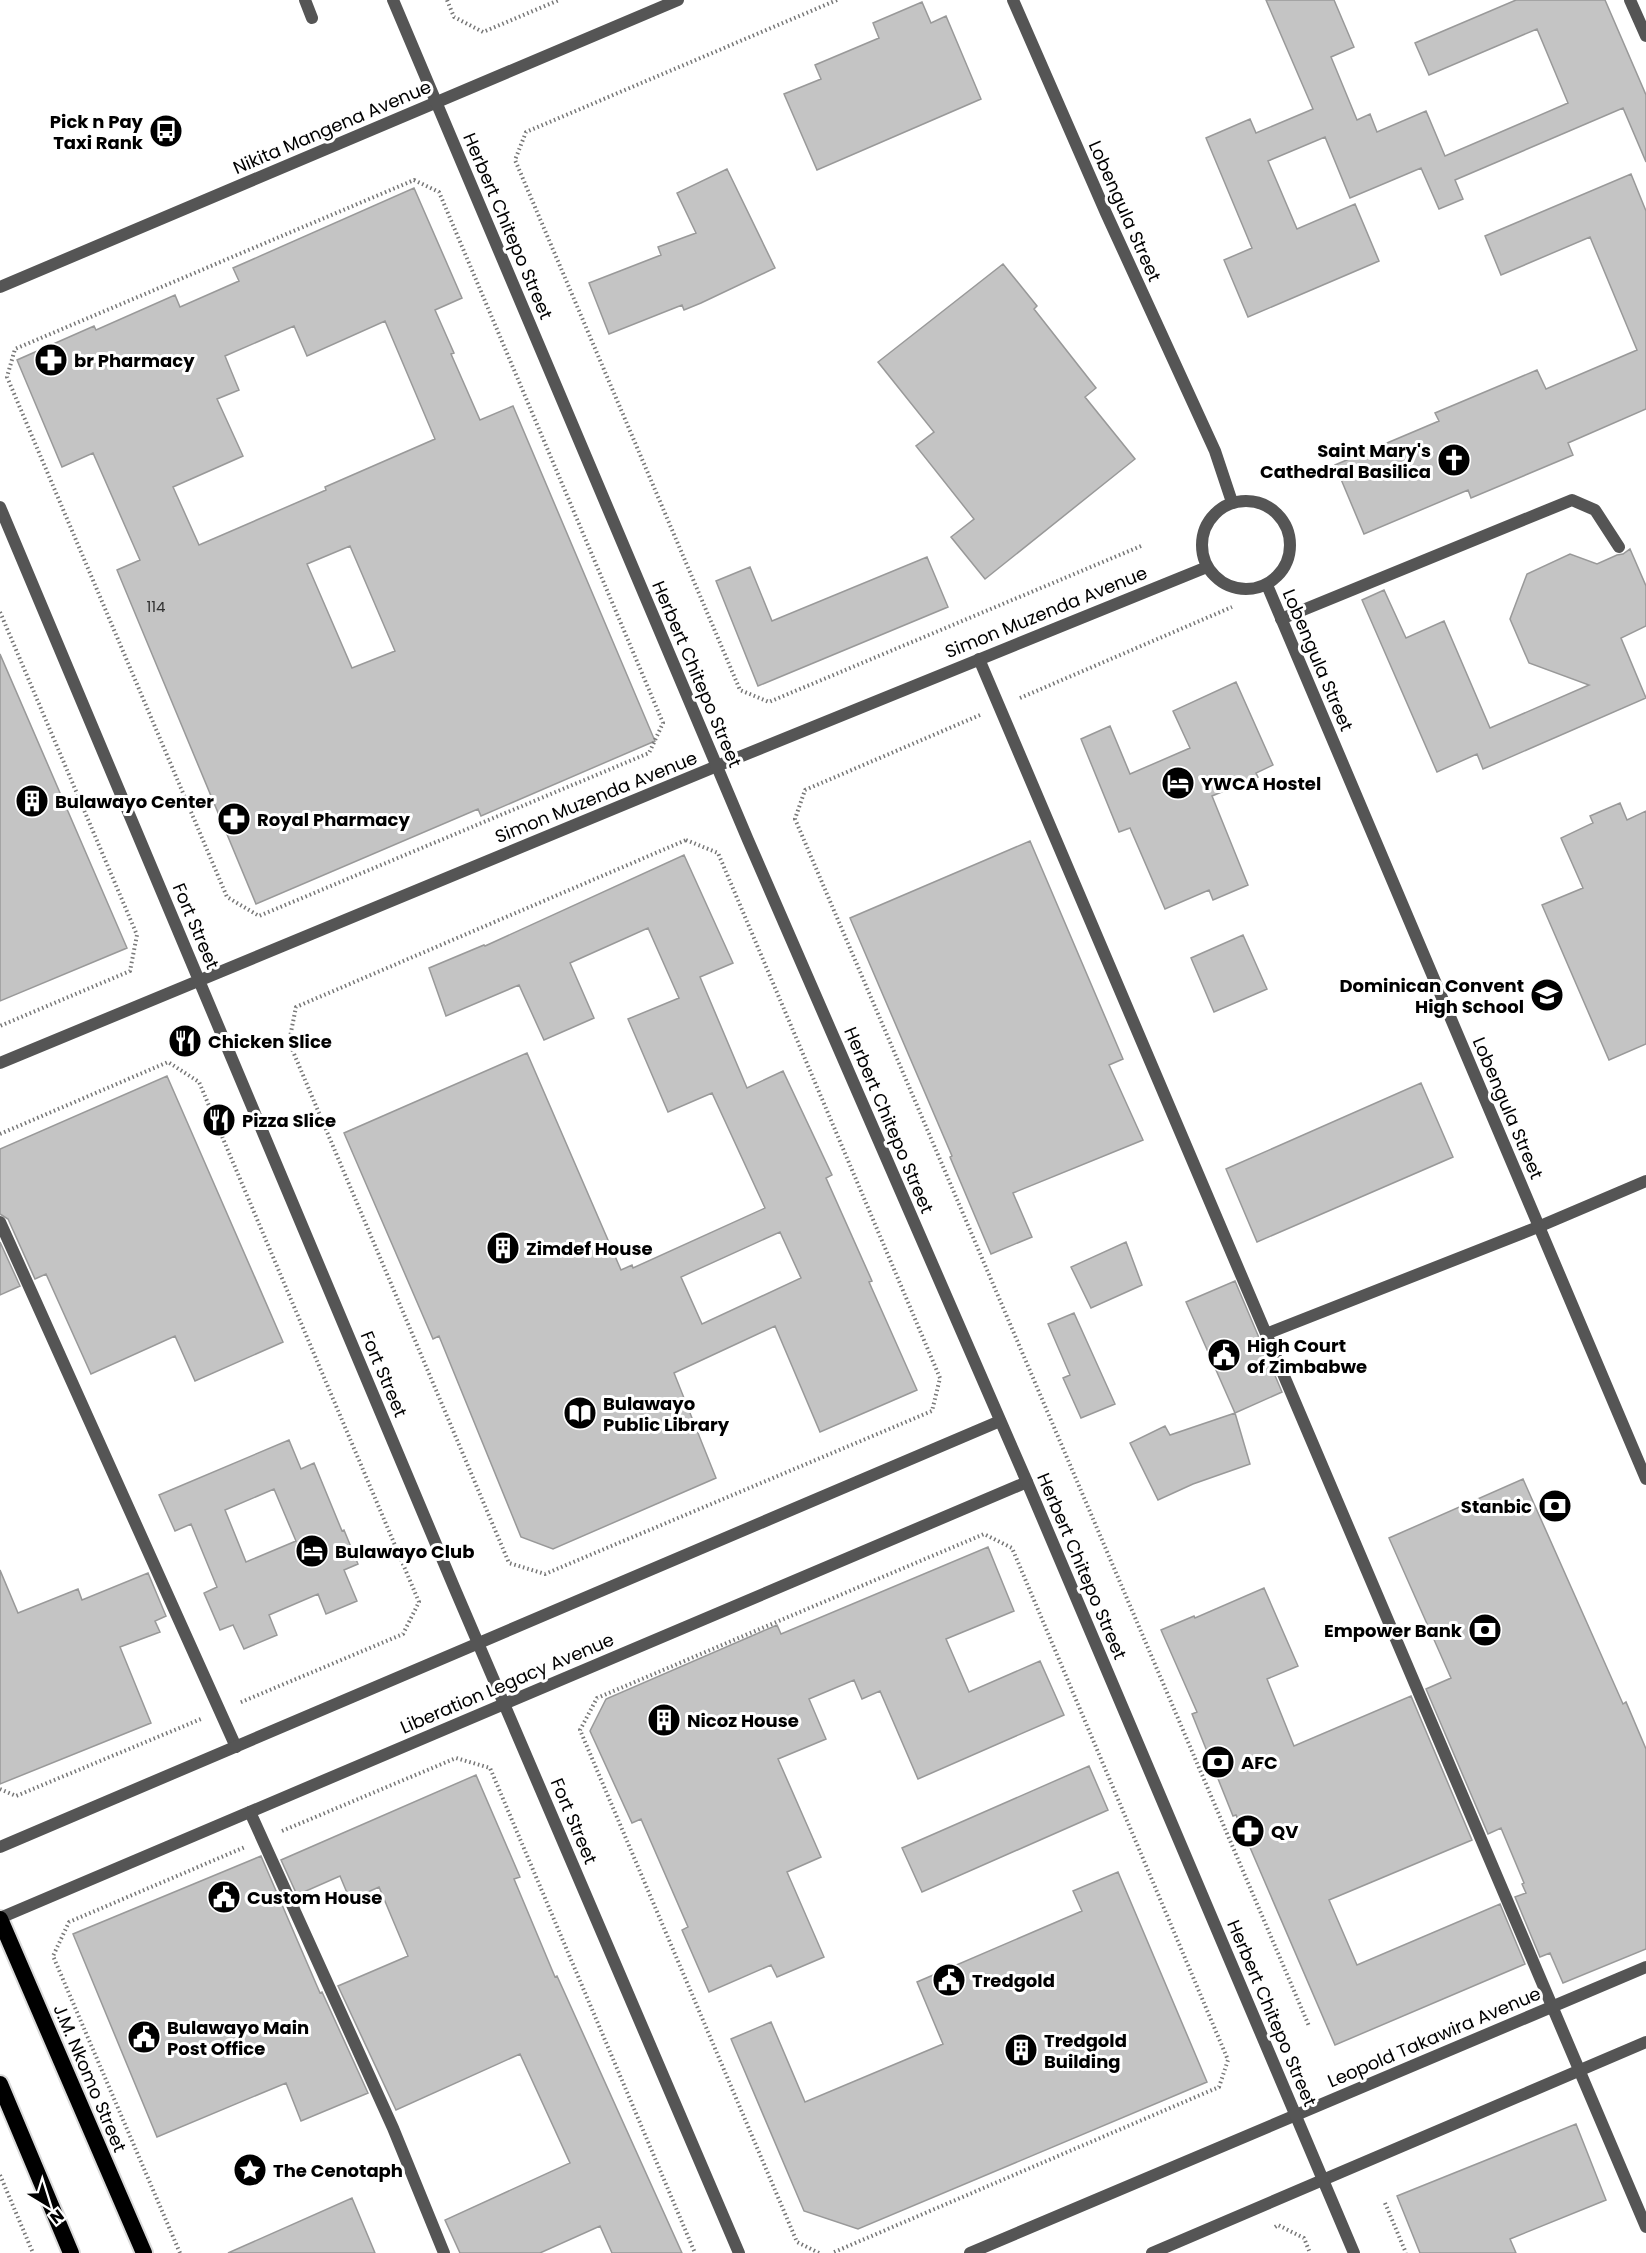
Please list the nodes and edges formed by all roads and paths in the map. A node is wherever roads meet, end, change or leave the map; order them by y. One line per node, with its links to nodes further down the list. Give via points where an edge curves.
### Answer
1 (304, 0): 9 (street)
2 (393, 0): 11 (street, Herbert Chitepo Street)
3 (447, 0): 4 (path, via 454,17 483,32)
4 (559, 0)
5 (678, 0): 11 (street, Nikita Mangena Avenue)
6 (837, 0): 15 (path, via 526,132 515,159 740,690 770,702)
7 (1013, 0): 13 (street, Lobengula Street, via 1215,451)
8 (1630, 0): 10 (street)
9 (312, 18)
10 (1646, 36)
11 (436, 103): 12 (street, Nikita Mangena Avenue); 24 (street, Herbert Chitepo Street)
12 (0, 287)
13 (1232, 502): 17 (street, via 1215,513 1204,529 1202,548); 18 (street, Lobengula Street, via 1251,500 1269,506 1283,519 1291,537 1290,555 1281,573)
14 (0, 507): 26 (street, Fort Street)
15 (1142, 546)
16 (1619, 547): 21 (street, via 1595,510 1572,501)
17 (1207, 567): 18 (street, Lobengula Street, via 1218,580 1233,588 1250,590); 22 (street, Simon Muzenda Avenue)
18 (1267, 585): 21 (street, Lobengula Street)
19 (1232, 607): 23 (path)
20 (0, 612): 27 (path, via 137,935 130,971)
21 (1281, 620): 32 (street, Lobengula Street)
22 (979, 658): 23 (street); 24 (street, Simon Muzenda Avenue)
23 (999, 707): 33 (street); 49 (path, via 805,790 795,819)
24 (717, 766): 26 (street, Simon Muzenda Avenue); 34 (street, Herbert Chitepo Street)
25 (228, 897): 25 (path, via 7,377 15,349 414,180 439,192 663,723 649,753 259,916)
26 (199, 981): 28 (street, Simon Muzenda Avenue); 38 (street, Fort Street)
27 (0, 1026)
28 (0, 1063)
29 (0, 1134): 40 (path, via 168,1062 199,1082 419,1602 403,1634)
30 (1646, 1180): 32 (street)
31 (0, 1222): 40 (street)
32 (1539, 1227): 33 (street); 35 (street, Lobengula Street)
33 (1266, 1334): 48 (street)
34 (1000, 1421): 36 (street, Herbert Chitepo Street); 38 (street)
35 (1646, 1479)
36 (1028, 1482): 39 (street, Liberation Legacy Avenue); 53 (street, Herbert Chitepo Street)
37 (509, 1563): 37 (path, via 289,1042 296,1008 686,840 718,853 940,1378 932,1411 545,1574)
38 (478, 1644): 39 (street, Fort Street); 41 (street)
39 (504, 1704): 43 (street, Liberation Legacy Avenue); 65 (street, Fort Street)
40 (220, 1711): 41 (street); 42 (path, via 16,1796)
41 (236, 1747): 45 (street)
42 (0, 1789)
43 (250, 1812): 44 (street); 46 (street, Liberation Legacy Avenue)
44 (262, 1840): 62 (path, via 69,1922 53,1956); 63 (street, via 393,2128); 64 (path, via 456,1758 490,1768)
45 (0, 1847)
46 (0, 1918): 61 (highway, J.M. Nkomo Street)
47 (1646, 1967): 48 (street, Leopold Takawira Avenue)
48 (1552, 2006): 51 (street); 53 (street, Leopold Takawira Avenue)
49 (1309, 2026)
50 (1646, 2042): 51 (street)
51 (1580, 2070): 55 (street); 57 (street)
52 (0, 2084): 60 (highway)
53 (1296, 2115): 55 (street, Herbert Chitepo Street); 68 (street, Leopold Takawira Avenue)
54 (0, 2175): 59 (path)
55 (1323, 2180): 69 (street); 71 (street, Herbert Chitepo Street)
56 (1385, 2203): 72 (path)
57 (1646, 2227)
58 (1267, 2230): 70 (path, via 1278,2225 1304,2238)
59 (33, 2253)
60 (71, 2253)
61 (144, 2253)
62 (180, 2253)
63 (444, 2253)
64 (695, 2253)
65 (739, 2253)
66 (819, 2253): 67 (path, via 797,2242 580,1730 597,1698 984,1534 1012,1548 1228,2060 1219,2087)
67 (832, 2253)
68 (970, 2253)
69 (1152, 2253)
70 (1310, 2253)
71 (1354, 2253)
72 (1406, 2253)

